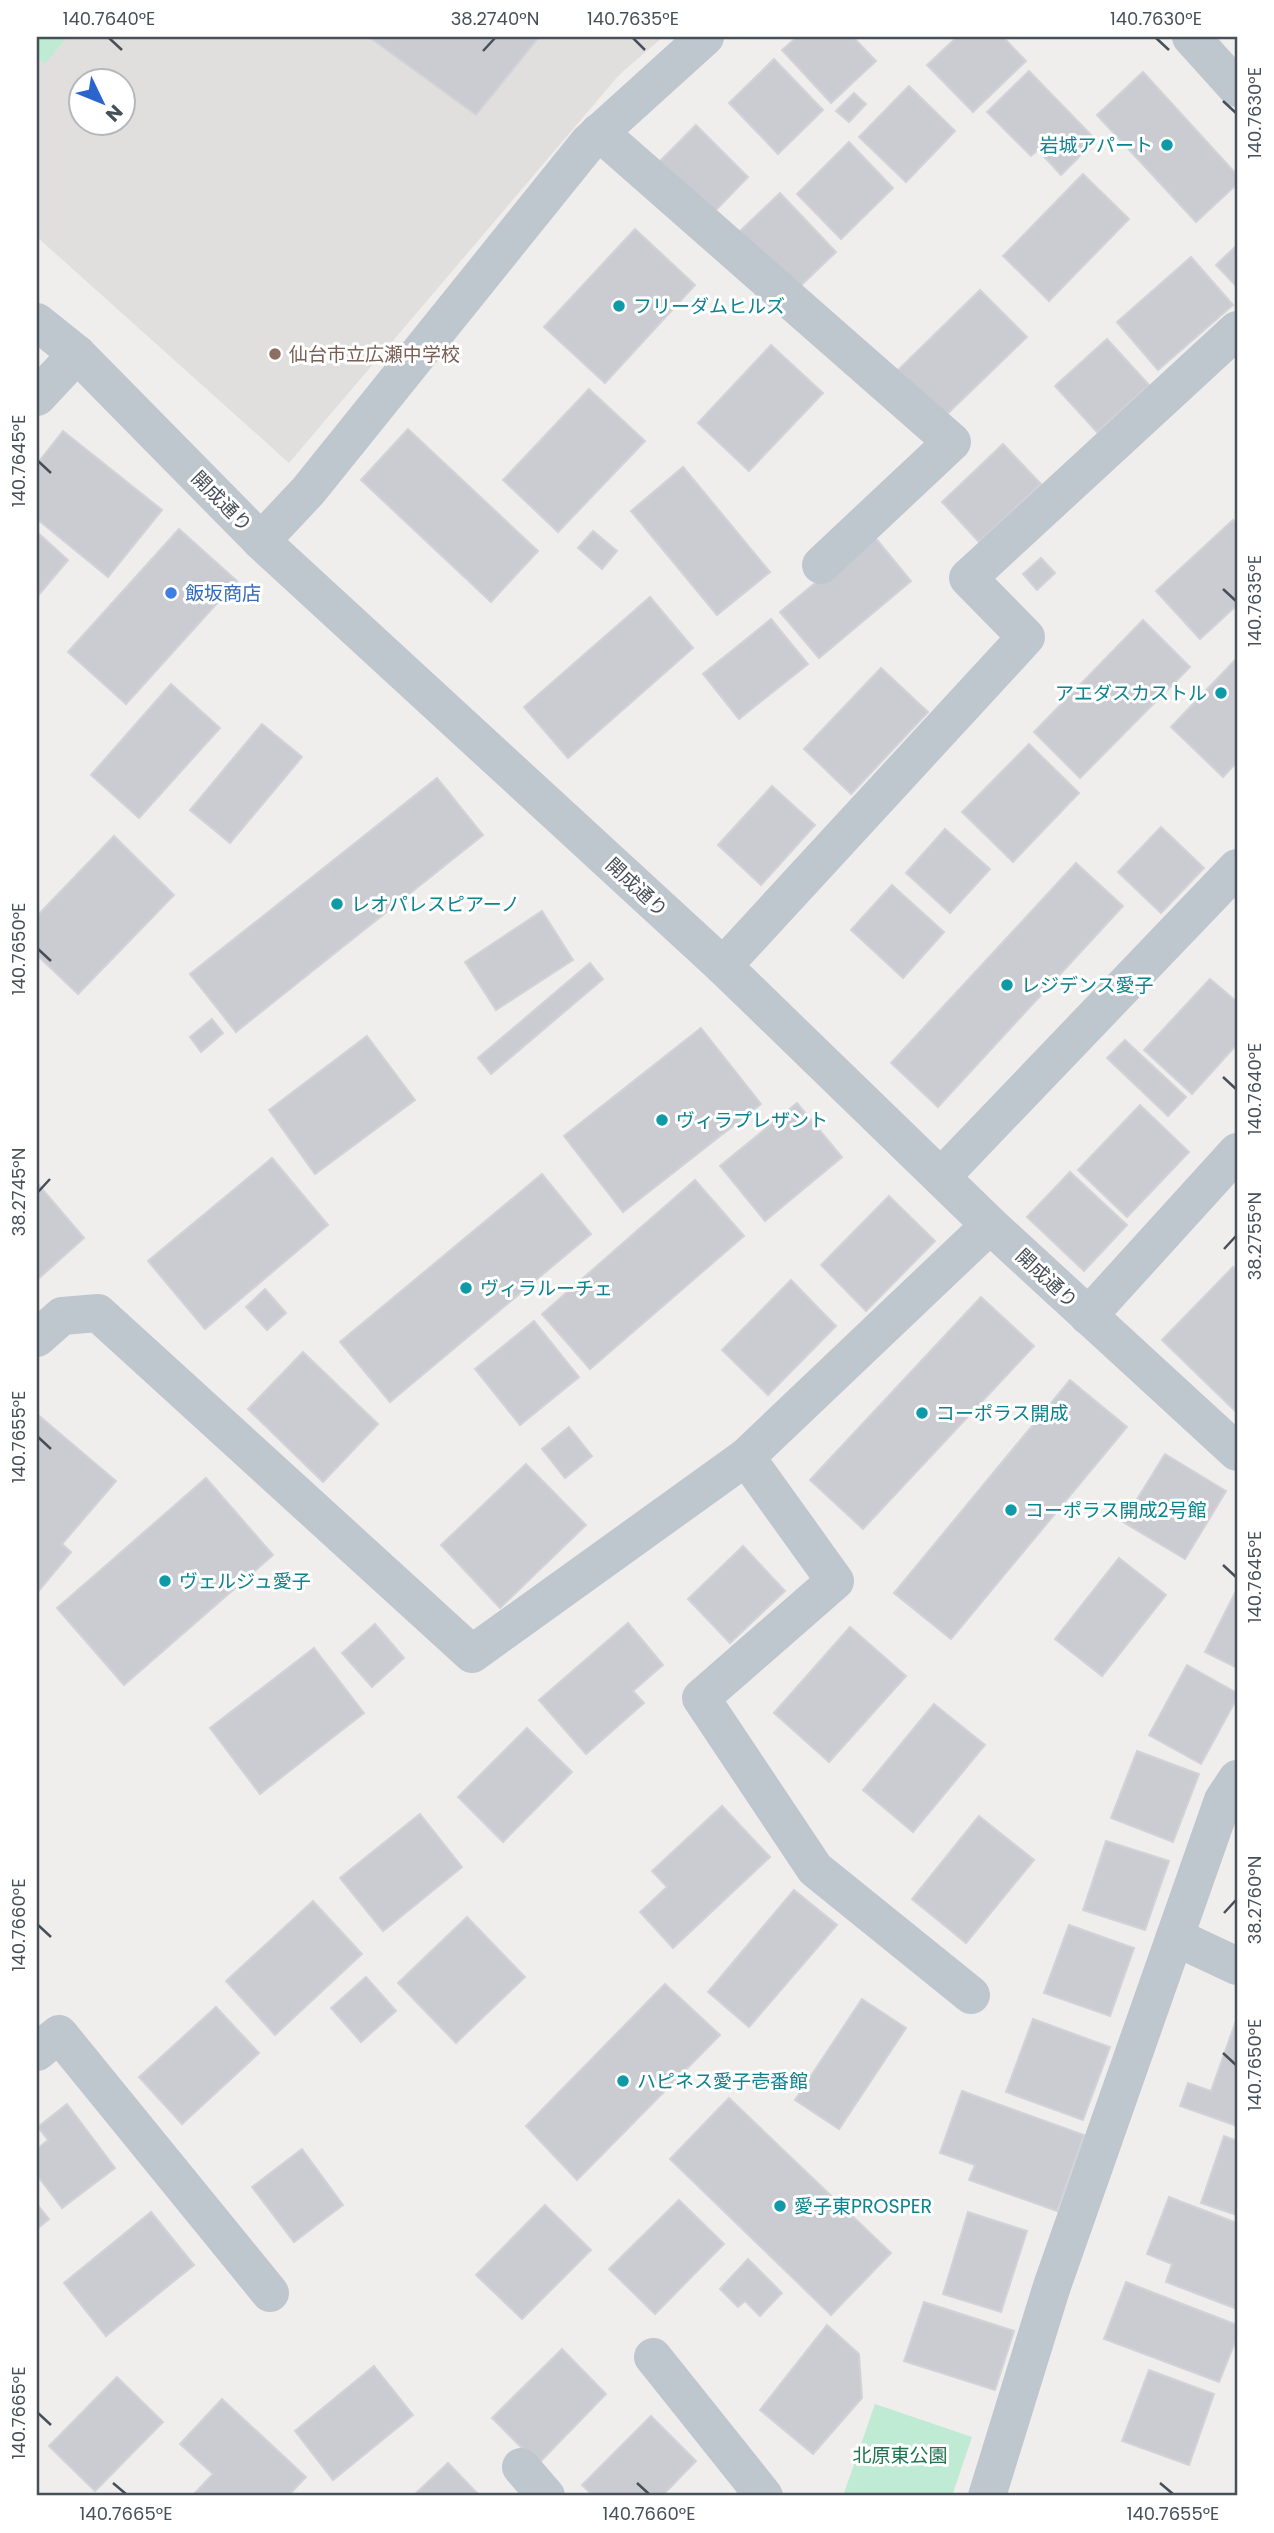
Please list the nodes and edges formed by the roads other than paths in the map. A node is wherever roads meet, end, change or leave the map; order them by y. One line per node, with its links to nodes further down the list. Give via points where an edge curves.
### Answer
1 (705, 37): 4 (street)
2 (1191, 37): 3 (street)
3 (1237, 88)
4 (599, 132): 9 (street, via 308,491); 10 (street, via 952,442)
5 (37, 322): 7 (street, 開成通り)
6 (1237, 330): 12 (street, via 968,578 1026,637)
7 (77, 354): 8 (street); 9 (street, 開成通り)
8 (37, 397)
9 (261, 541): 12 (street, 開成通り)
10 (821, 565)
11 (1237, 868): 14 (street)
12 (723, 966): 14 (street, 開成通り)
13 (1237, 1152): 16 (street)
14 (941, 1177): 15 (street, 開成通り)
15 (990, 1225): 16 (street, 開成通り); 19 (street)
16 (1088, 1316): 18 (street, 開成通り)
17 (37, 1338): 19 (street, via 62,1316 97,1313 472,1654)
18 (1237, 1452)
19 (746, 1457): 23 (street, via 835,1581 701,1698 815,1869)
20 (1237, 1779): 21 (street, via 1223,1801)
21 (1175, 1937): 22 (street); 30 (street, via 1052,2286)
22 (1237, 1966)
23 (971, 1995)
24 (37, 2052): 25 (street, via 59,2034)
25 (270, 2293)
26 (653, 2357): 29 (street)
27 (521, 2467): 28 (street)
28 (545, 2496)
29 (764, 2496)
30 (987, 2496)

